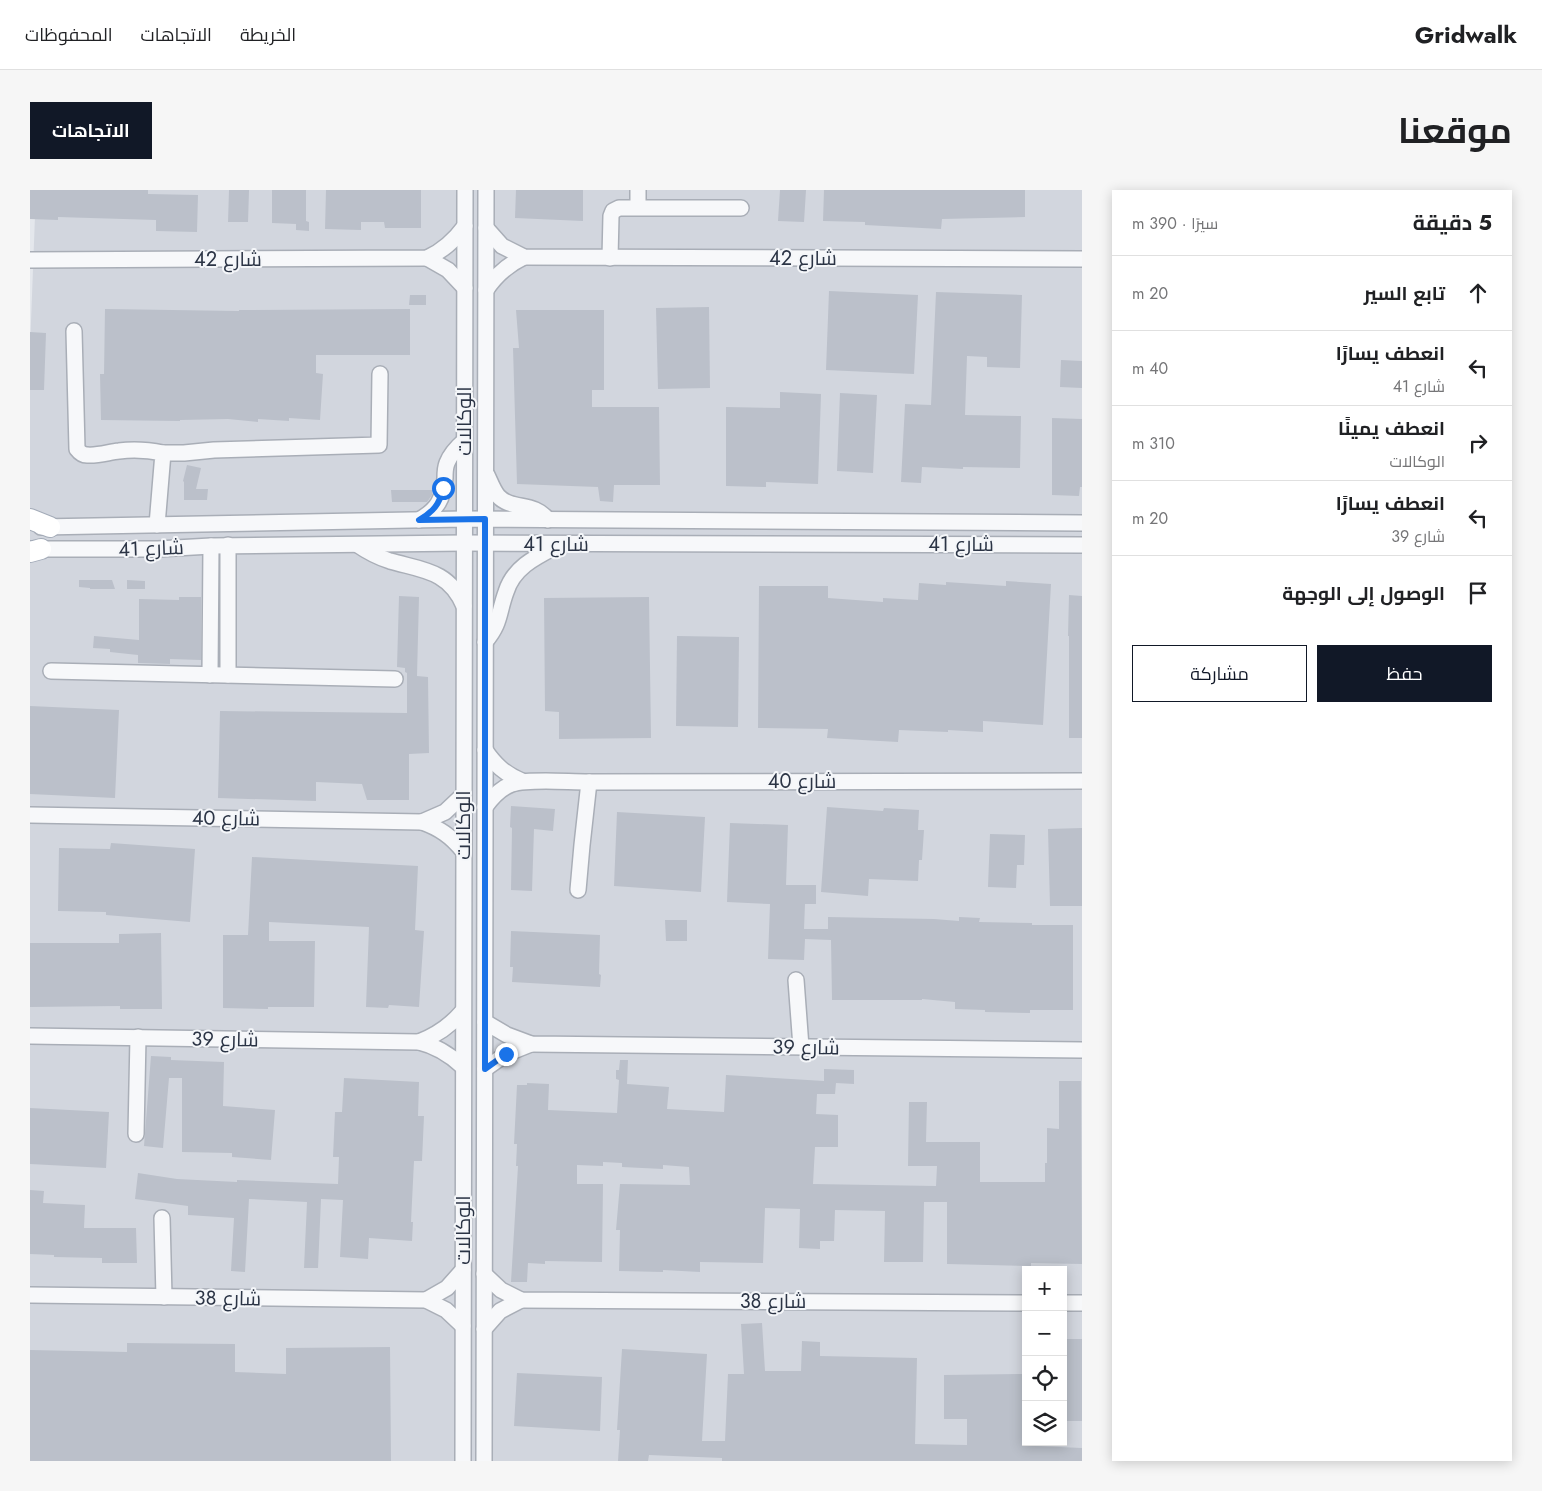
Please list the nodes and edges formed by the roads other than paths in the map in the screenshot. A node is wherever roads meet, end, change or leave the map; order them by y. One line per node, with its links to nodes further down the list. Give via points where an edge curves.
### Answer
1 (465, 190): 6 (street, الوكالات)
2 (486, 190): 7 (street, الوكالات)
3 (638, 190): 4 (street)
4 (638, 207): 5 (street); 10 (street, via 613,211)
5 (741, 208)
6 (465, 226): 9 (street, شارع 42, via 449,246); 13 (street, الوكالات)
7 (486, 228): 8 (street, شارع 42, via 502,246); 14 (street, الوكالات)
8 (524, 257): 10 (street, شارع 42); 14 (street, via 502,270)
9 (426, 258): 12 (street, شارع 42); 13 (street, شارع 42, via 448,270)
10 (610, 258): 11 (street, شارع 42)
11 (1082, 259)
12 (30, 260)
13 (465, 288): 17 (street, الوكالات)
14 (486, 290): 19 (street, الوكالات)
15 (74, 331): 18 (street, via 77,449 86,455 121,450)
16 (380, 374): 18 (street, via 380,445)
17 (464, 441): 21 (street, الوكالات); 23 (street, via 448,461 438,504)
18 (163, 452): 26 (street)
19 (485, 470): 22 (street, الوكالات); 24 (street, via 502,500 539,510)
20 (30, 519): 27 (main road)
21 (464, 519): 22 (street, شارع 41); 23 (street, شارع 41); 28 (street, الوكالات)
22 (485, 519): 24 (street, شارع 41); 30 (street, الوكالات)
23 (419, 520): 26 (street, شارع 41)
24 (548, 520): 25 (street, شارع 41)
25 (1082, 524)
26 (157, 525): 27 (street, شارع 41)
27 (40, 527)
28 (464, 543): 29 (street, شارع 41); 30 (street, شارع 41); 38 (street, الوكالات)
29 (357, 544): 34 (street, شارع 41); 38 (street, via 378,557 432,572 455,590)
30 (485, 544): 31 (street, شارع 41); 39 (street, الوكالات)
31 (562, 544): 32 (street, شارع 41); 39 (street, via 527,563 514,576 505,593 498,623)
32 (1064, 544): 33 (street, شارع 41); 37 (street)
33 (1082, 544)
34 (228, 545): 35 (street, شارع 41); 41 (street)
35 (211, 546): 36 (street, شارع 41); 40 (street)
36 (34, 550)
37 (1082, 555)
38 (464, 606): 50 (street, الوكالات)
39 (485, 642): 46 (street, الوكالات)
40 (210, 644): 41 (street); 43 (street)
41 (228, 645): 44 (street)
42 (51, 671): 43 (street)
43 (210, 675): 44 (street)
44 (228, 675): 45 (street)
45 (395, 679)
46 (485, 750): 47 (street, شارع 40, via 500,769); 51 (street, الوكالات)
47 (522, 781): 49 (street, شارع 40); 51 (street, شارع 40, via 500,790)
48 (1082, 781): 49 (street, شارع 40)
49 (589, 782): 55 (street)
50 (463, 795): 53 (street, شارع 40, via 445,812); 54 (street, الوكالات)
51 (485, 807): 58 (street, الوكالات)
52 (30, 815): 53 (street, شارع 40)
53 (422, 822): 54 (street, شارع 40, via 449,836)
54 (463, 851): 57 (street, الوكالات)
55 (578, 890)
56 (796, 980): 63 (street)
57 (462, 1012): 61 (street, شارع 39, via 439,1033); 65 (street, الوكالات)
58 (485, 1022): 62 (street, شارع 39); 66 (street, الوكالات)
59 (30, 1036): 60 (street, شارع 39)
60 (138, 1037): 61 (street, شارع 39); 67 (street)
61 (419, 1042): 65 (street, شارع 39, via 447,1053)
62 (530, 1044): 63 (street, شارع 39); 66 (street, شارع 39, via 506,1054)
63 (801, 1047): 64 (street, شارع 39)
64 (1082, 1050)
65 (462, 1066): 69 (street, الوكالات)
66 (485, 1069): 70 (street, الوكالات)
67 (136, 1134)
68 (162, 1218): 72 (street)
69 (463, 1270): 73 (street, via 447,1288); 78 (street, الوكالات)
70 (484, 1274): 74 (street, شارع 38, via 501,1290); 79 (street, الوكالات)
71 (30, 1295): 72 (street, شارع 38)
72 (164, 1297): 73 (street, شارع 38)
73 (426, 1300): 78 (street, شارع 38, via 446,1310)
74 (521, 1300): 75 (street, شارع 38); 79 (street, شارع 38, via 500,1311)
75 (1022, 1303)
76 (1067, 1303): 77 (street)
77 (1082, 1303)
78 (463, 1326): 80 (street, الوكالات)
79 (484, 1329): 81 (street, الوكالات)
80 (463, 1461)
81 (484, 1461)

